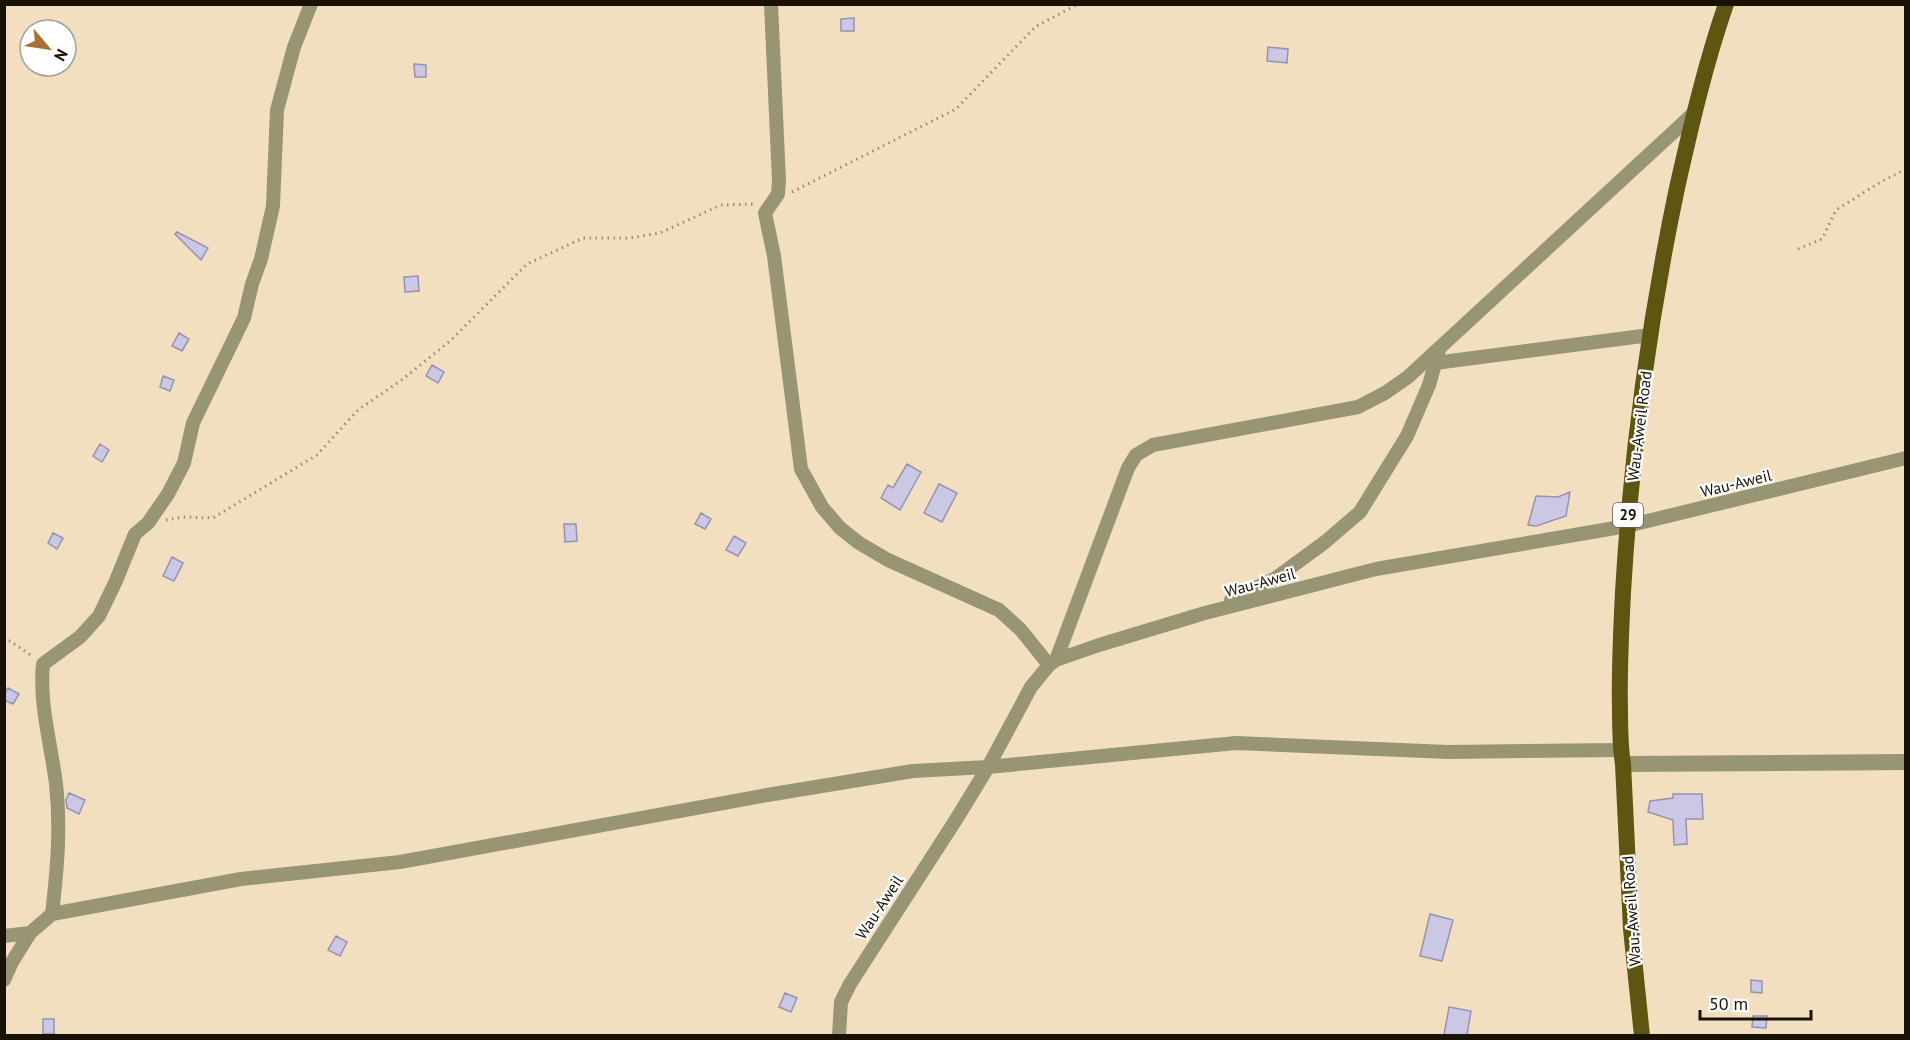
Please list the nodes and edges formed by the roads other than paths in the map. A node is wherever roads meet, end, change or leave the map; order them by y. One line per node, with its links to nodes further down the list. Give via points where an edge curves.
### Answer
1 (311, 4): 15 (street, via 294,47 277,110 273,206 244,318 193,423 184,463 148,523 135,534 99,615 80,637 43,664 41,684 58,813)
2 (771, 4): 11 (street, via 779,181 778,194 765,213 801,469 822,507 859,543 999,610)
3 (1726, 4): 4 (main road, Wau-Aweil Road / 29)
4 (1694, 113): 5 (main road, Wau-Aweil Road / 29); 6 (street)
5 (1650, 335): 7 (street); 9 (main road, Wau-Aweil Road / 29)
6 (1439, 348): 7 (street); 11 (street, via 1408,377 1358,407 1153,445 1136,455)
7 (1435, 363): 10 (street, via 1407,436 1360,512 1276,578)
8 (1905, 458): 9 (street, Wau-Aweil)
9 (1627, 526): 10 (street, Wau-Aweil, via 1376,569); 12 (main road, Wau-Aweil Road / 29, via 1619,667)
10 (1205, 613): 11 (street, Wau-Aweil)
11 (1053, 662): 14 (street, Wau-Aweil, via 1031,687)
12 (1622, 757): 13 (street); 14 (street, via 1236,743); 20 (main road, Wau-Aweil Road / 29, via 1631,929)
13 (1905, 762)
14 (988, 767): 15 (street, via 913,771 400,862 241,879); 19 (street, Wau-Aweil, via 850,984 842,1002)
15 (52, 914): 16 (street)
16 (30, 933): 17 (street); 18 (street)
17 (4, 936)
18 (4, 980)
19 (839, 1035)
20 (1642, 1035)

